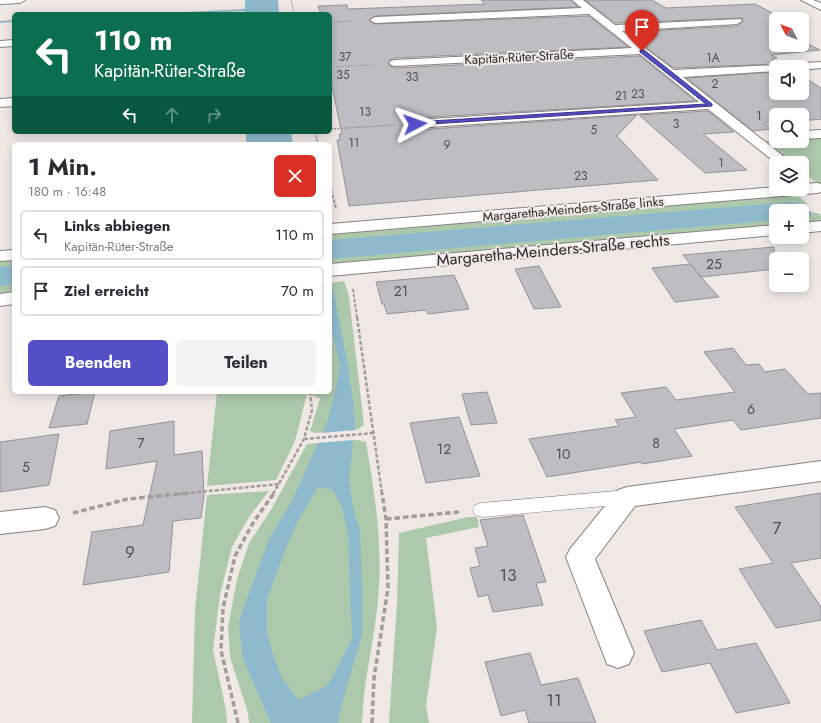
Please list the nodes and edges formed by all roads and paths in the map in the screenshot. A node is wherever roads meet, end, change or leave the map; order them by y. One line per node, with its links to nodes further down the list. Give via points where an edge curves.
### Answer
1 (20, 0): 5 (street)
2 (291, 0): 8 (path)
3 (577, 0): 7 (street)
4 (806, 0): 6 (street)
5 (0, 1)
6 (821, 7)
7 (591, 11): 9 (street); 12 (street)
8 (294, 12)
9 (375, 20): 11 (path)
10 (737, 21): 12 (street)
11 (332, 22)
12 (613, 28): 15 (street)
13 (12, 43): 14 (street)
14 (0, 44)
15 (642, 51): 16 (street, Kapitän-Rüter-Straße); 21 (street)
16 (396, 63): 19 (path)
17 (821, 65): 18 (street)
18 (809, 66)
19 (332, 67)
20 (769, 68): 21 (street)
21 (671, 74): 24 (street)
22 (12, 102): 23 (street)
23 (0, 103)
24 (711, 105): 25 (street); 30 (street)
25 (415, 124): 26 (path)
26 (332, 128)
27 (821, 134): 28 (street)
28 (809, 135)
29 (769, 138): 30 (street)
30 (754, 139): 31 (street)
31 (776, 156)
32 (809, 182): 33 (street)
33 (819, 190): 36 (street, Margaretha-Meinders-Straße links)
34 (821, 226): 35 (street)
35 (809, 227)
36 (332, 230)
37 (769, 231): 40 (street, Margaretha-Meinders-Straße rechts)
38 (12, 255): 39 (street)
39 (0, 256)
40 (350, 268): 41 (street, Margaretha-Meinders-Straße rechts); 45 (path)
41 (332, 270)
42 (12, 298): 43 (street)
43 (0, 300)
44 (310, 394): 46 (path, via 312,410)
45 (374, 433): 46 (path); 52 (path)
46 (304, 439): 48 (path)
47 (821, 471): 49 (street)
48 (280, 484): 51 (path, via 128,499); 55 (path, via 253,523 235,556 223,608 221,650)
49 (627, 497): 50 (lane); 54 (street, via 580,557)
50 (482, 510): 52 (path)
51 (45, 518): 53 (street)
52 (386, 519): 56 (path, via 388,588 374,678)
53 (0, 523)
54 (618, 653)
55 (238, 723)
56 (372, 723)

